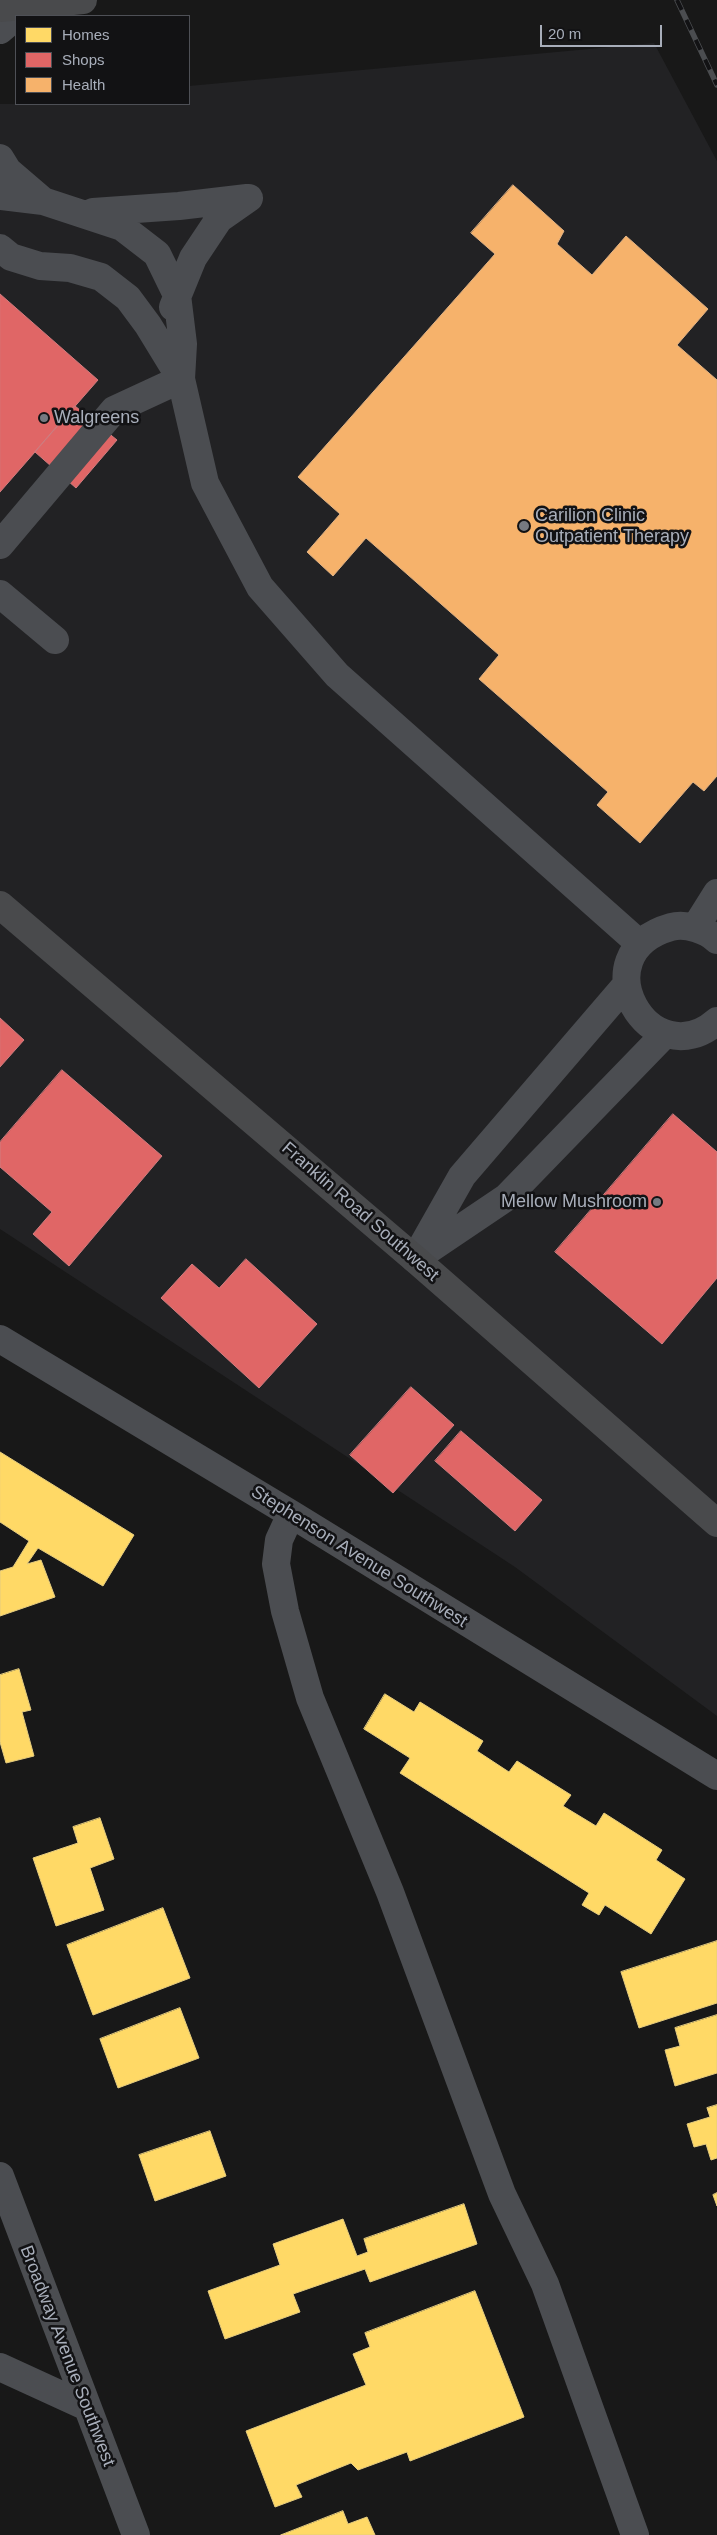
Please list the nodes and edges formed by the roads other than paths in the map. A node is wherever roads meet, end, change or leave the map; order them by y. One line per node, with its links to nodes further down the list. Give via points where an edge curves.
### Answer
1 (83, 0): 2 (main road)
2 (28, 6): 3 (main road); 4 (street)
3 (0, 8)
4 (18, 15)
5 (15, 17): 6 (street)
6 (0, 30)
7 (0, 158): 9 (street, via 8,171)
8 (0, 196): 9 (street)
9 (43, 201): 10 (street)
10 (75, 213): 12 (street, via 122,227 157,254); 12 (street, via 249,198 219,219 193,258)
11 (0, 248): 13 (street, via 11,257 40,266 70,268 100,277 128,298)
12 (177, 295): 13 (street); 14 (street, via 183,344)
13 (159, 342): 14 (street)
14 (181, 379): 15 (street, via 114,410); 21 (street, via 205,483 260,587 337,675)
15 (0, 545)
16 (0, 594): 17 (street)
17 (55, 640)
18 (717, 892): 20 (street)
19 (0, 905): 25 (main road, Franklin Road Southwest)
20 (706, 934): 21 (street, via 675,926 656,932)
21 (640, 944): 22 (street, via 629,964)
22 (626, 985): 24 (street, via 632,1006 646,1023); 25 (street, via 462,1176)
23 (717, 1021): 24 (street, via 709,1028 687,1036)
24 (665, 1034): 25 (street, via 507,1197)
25 (415, 1259): 28 (main road, Franklin Road Southwest)
26 (0, 1339): 27 (street, Stephenson Avenue Southwest)
27 (291, 1514): 29 (street, Stephenson Avenue Southwest); 34 (street, via 279,1540 276,1564 310,1698 390,1892 502,2194 545,2284)
28 (717, 1523)
29 (717, 1776)
30 (0, 2176): 32 (street, Broadway Avenue Southwest)
31 (0, 2366): 32 (street)
32 (85, 2406): 33 (street, Broadway Avenue Southwest)
33 (136, 2535)
34 (635, 2535)

